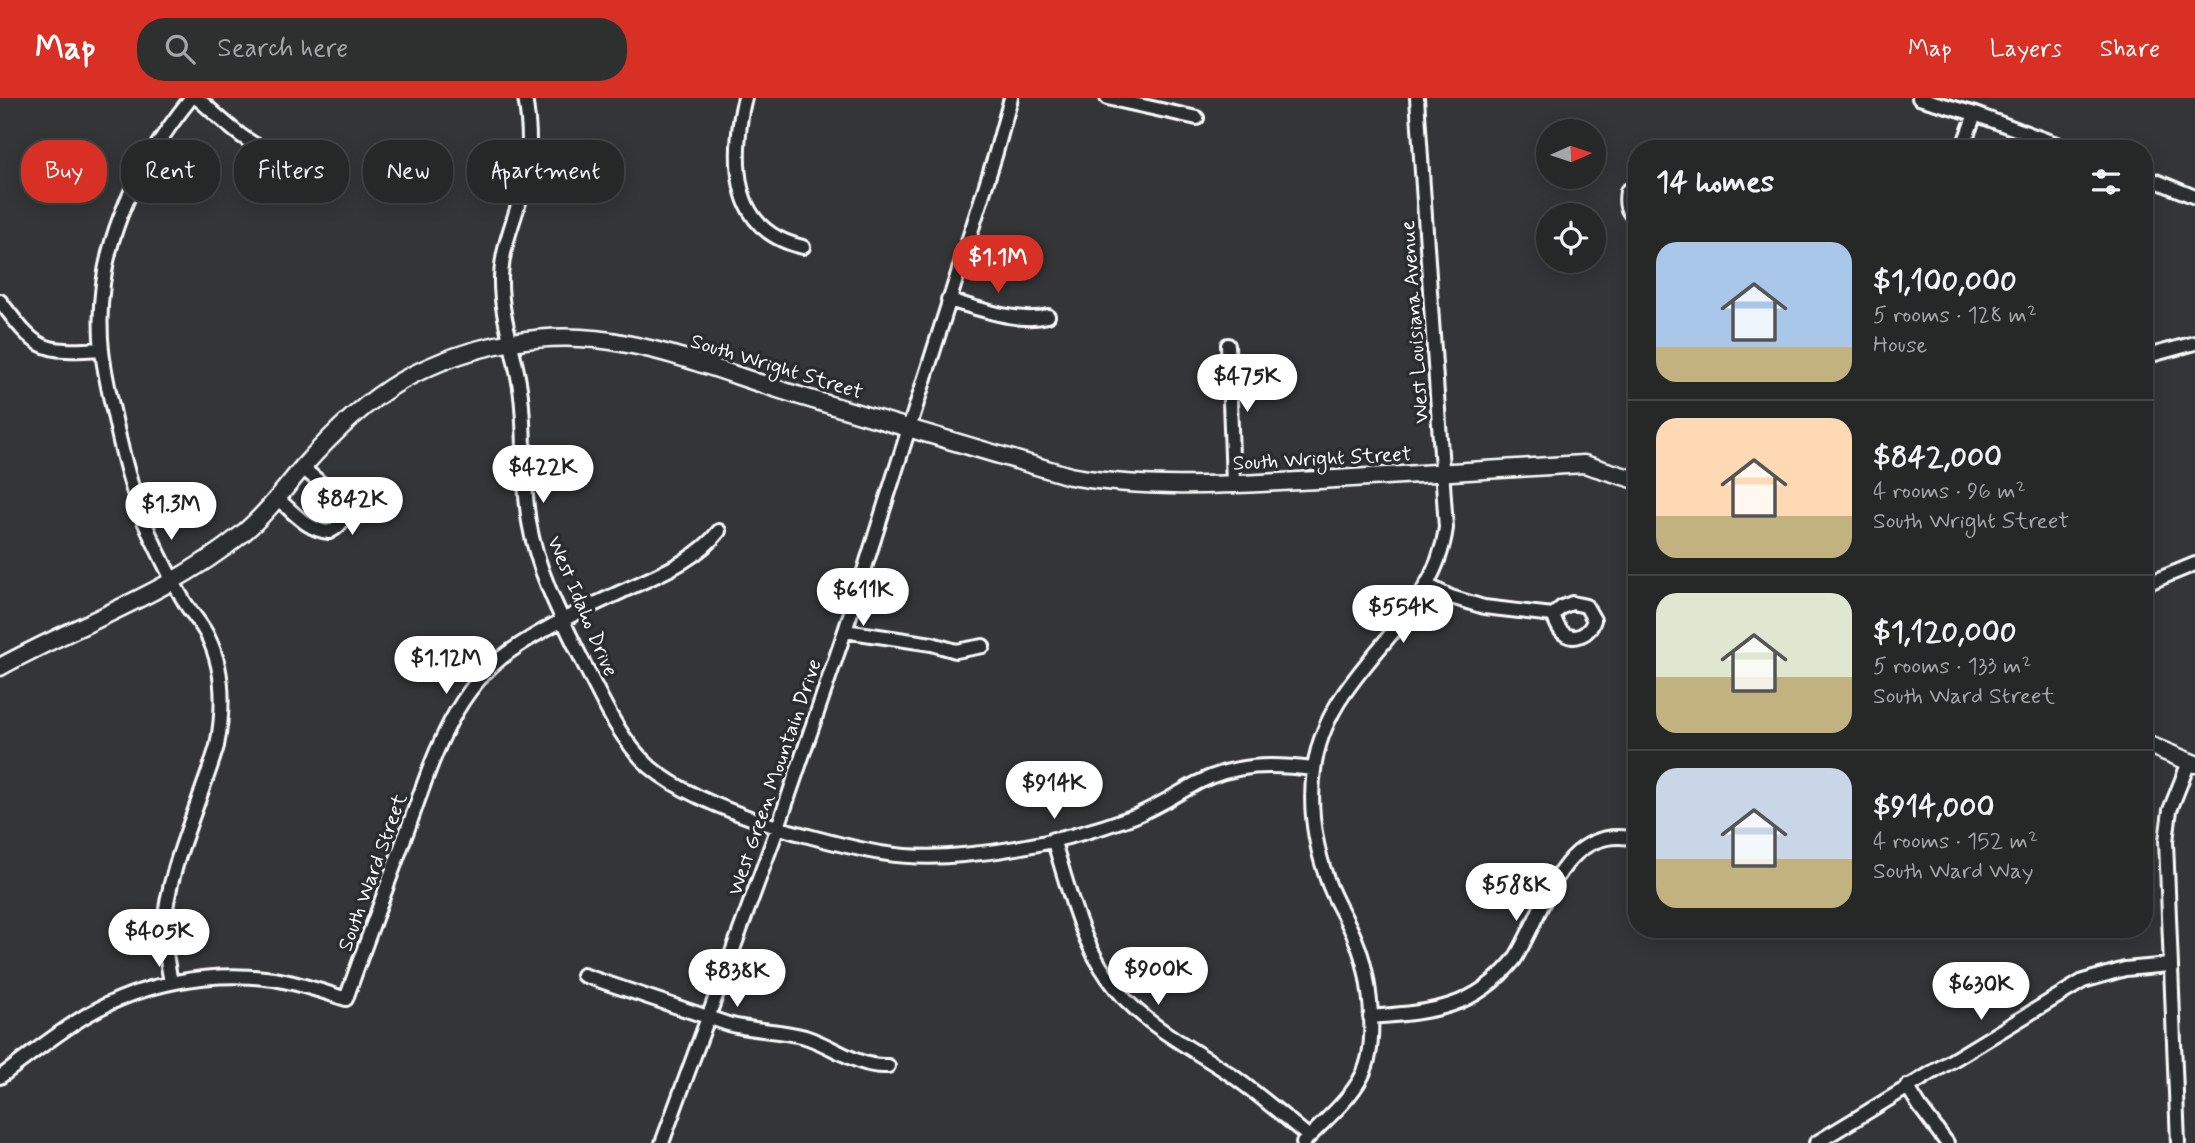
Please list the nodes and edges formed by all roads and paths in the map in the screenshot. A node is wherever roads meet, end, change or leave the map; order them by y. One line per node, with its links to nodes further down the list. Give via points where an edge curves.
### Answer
1 (191, 98): 25 (street, via 153,150 116,226 102,294)
2 (197, 98): 11 (street)
3 (524, 98): 22 (street, West Idaho Drive, via 529,160 501,277)
4 (745, 98): 18 (street, via 738,156 743,199 768,232)
5 (1011, 98): 19 (street, West Green Mountain Drive)
6 (1107, 98): 10 (street)
7 (1417, 98): 29 (street, West Louisiana Avenue)
8 (1920, 98): 9 (street)
9 (1975, 114): 12 (street); 13 (street)
10 (1197, 118)
11 (248, 140)
12 (1965, 140)
13 (2046, 140)
14 (2153, 180): 16 (street)
15 (1628, 190): 17 (street)
16 (2195, 197)
17 (1628, 212)
18 (803, 247)
19 (948, 300): 21 (street, via 1023,318); 27 (street, West Green Mountain Drive)
20 (0, 301): 25 (street, via 40,345 65,351)
21 (1048, 316)
22 (511, 342): 27 (street, South Wright Street, via 561,337 625,343); 28 (street, South Wright Street, via 456,356 399,382 349,419); 39 (street, West Idaho Drive, via 521,390 528,520)
23 (2195, 343): 26 (street)
24 (1228, 345): 31 (street)
25 (102, 349): 35 (street, via 134,491)
26 (2153, 354)
27 (908, 428): 31 (street, South Wright Street, via 1108,483); 40 (street, West Green Mountain Drive)
28 (303, 468): 32 (street, South Wright Street); 32 (street, via 342,504 342,523 329,532 320,531)
29 (1443, 473): 30 (street, South Wright Street, via 1584,464); 31 (street, South Wright Street); 37 (street, West Louisiana Avenue, via 1444,540)
30 (1628, 478)
31 (1233, 484)
32 (278, 498): 35 (street, South Wright Street, via 228,545)
33 (719, 531): 39 (street, South Ward Street, via 688,559)
34 (2195, 564): 36 (street)
35 (173, 581): 42 (street, South Wright Street); 51 (street, via 214,650 222,721 165,910)
36 (2153, 581)
37 (1427, 585): 38 (street, via 1484,607); 45 (street, West Louisiana Avenue, via 1345,690 1325,728)
38 (1553, 615)
39 (563, 621): 46 (street, West Idaho Drive, via 614,722 636,753 683,790); 51 (street, South Ward Street, via 495,663 456,712 431,767 346,999 258,977)
40 (845, 631): 41 (street, via 956,651); 46 (street, West Green Mountain Drive)
41 (983, 646)
42 (0, 667)
43 (2153, 747): 44 (street)
44 (2192, 763): 49 (street, via 2175,794 2166,825)
45 (1314, 769): 48 (street, West Idaho Drive, via 1272,764 1236,768 1200,781 1142,813); 53 (street, West Louisiana Avenue, via 1320,856 1363,959)
46 (778, 827): 48 (street, West Idaho Drive, via 871,853 910,857 981,854); 52 (street, West Green Mountain Drive)
47 (1628, 837): 53 (street, via 1604,837 1569,859 1514,960 1479,992 1438,1010)
48 (1053, 839): 57 (street, via 1082,930 1119,994 1156,1027 1226,1071)
49 (2169, 965): 56 (street, via 2124,969 2083,981); 61 (street)
50 (583, 975): 52 (street)
51 (171, 983): 55 (street, South Ward Street, via 94,1011)
52 (708, 1017): 54 (street, via 747,1029 795,1035 874,1067); 58 (street, West Green Mountain Drive)
53 (1370, 1017): 57 (street, West Louisiana Avenue, via 1369,1056 1361,1078)
54 (888, 1066)
55 (0, 1077)
56 (1907, 1086): 59 (street); 60 (street)
57 (1306, 1140)
58 (662, 1143)
59 (1816, 1143)
60 (1947, 1143)
61 (2178, 1143)

